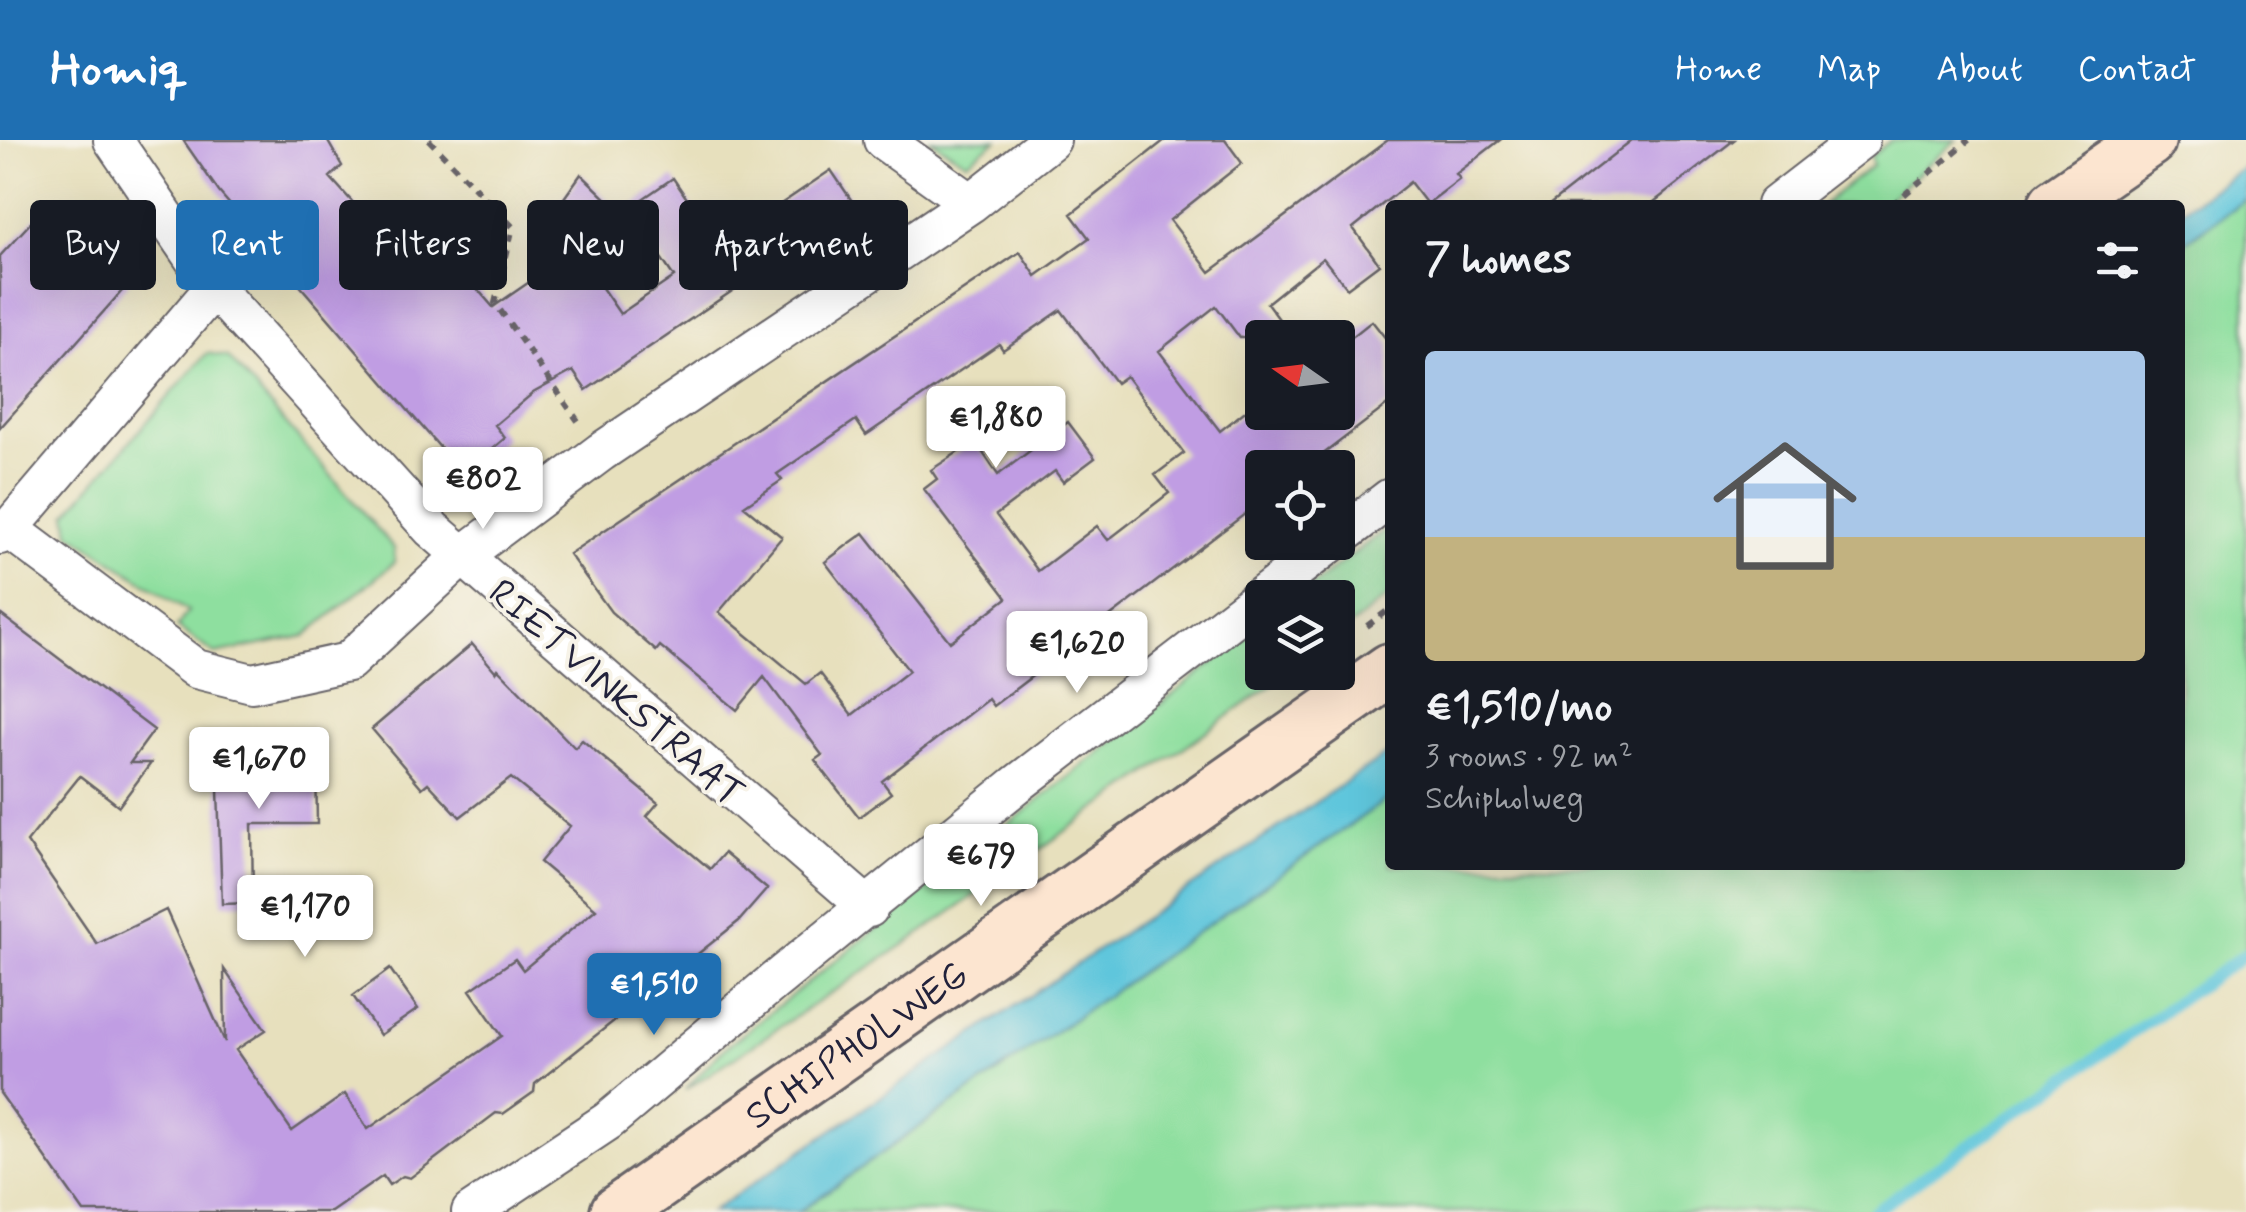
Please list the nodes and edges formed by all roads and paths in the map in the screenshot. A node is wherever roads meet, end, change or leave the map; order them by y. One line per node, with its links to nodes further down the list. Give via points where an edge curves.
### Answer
1 (113, 140): 12 (street, RIETVINKSTRAAT)
2 (428, 140): 15 (path, via 513,227 495,303)
3 (883, 140): 11 (street)
4 (1860, 140): 8 (street)
5 (1969, 140): 9 (path)
6 (2149, 140): 10 (main road)
7 (1048, 141): 11 (street)
8 (1782, 200)
9 (1898, 200)
10 (2061, 200)
11 (970, 203): 15 (street)
12 (176, 232)
13 (212, 290): 18 (street)
14 (216, 290): 19 (street, RIETVINKSTRAAT)
15 (601, 452): 19 (street)
16 (1385, 502): 17 (street)
17 (1355, 524)
18 (4, 532): 19 (street, via 196,669 252,683 348,662)
19 (461, 557): 22 (street, RIETVINKSTRAAT)
20 (1308, 560): 22 (street)
21 (1385, 674): 24 (main road, SCHIPHOLWEG)
22 (869, 908): 23 (street, via 608,1122)
23 (471, 1212)
24 (617, 1212)

